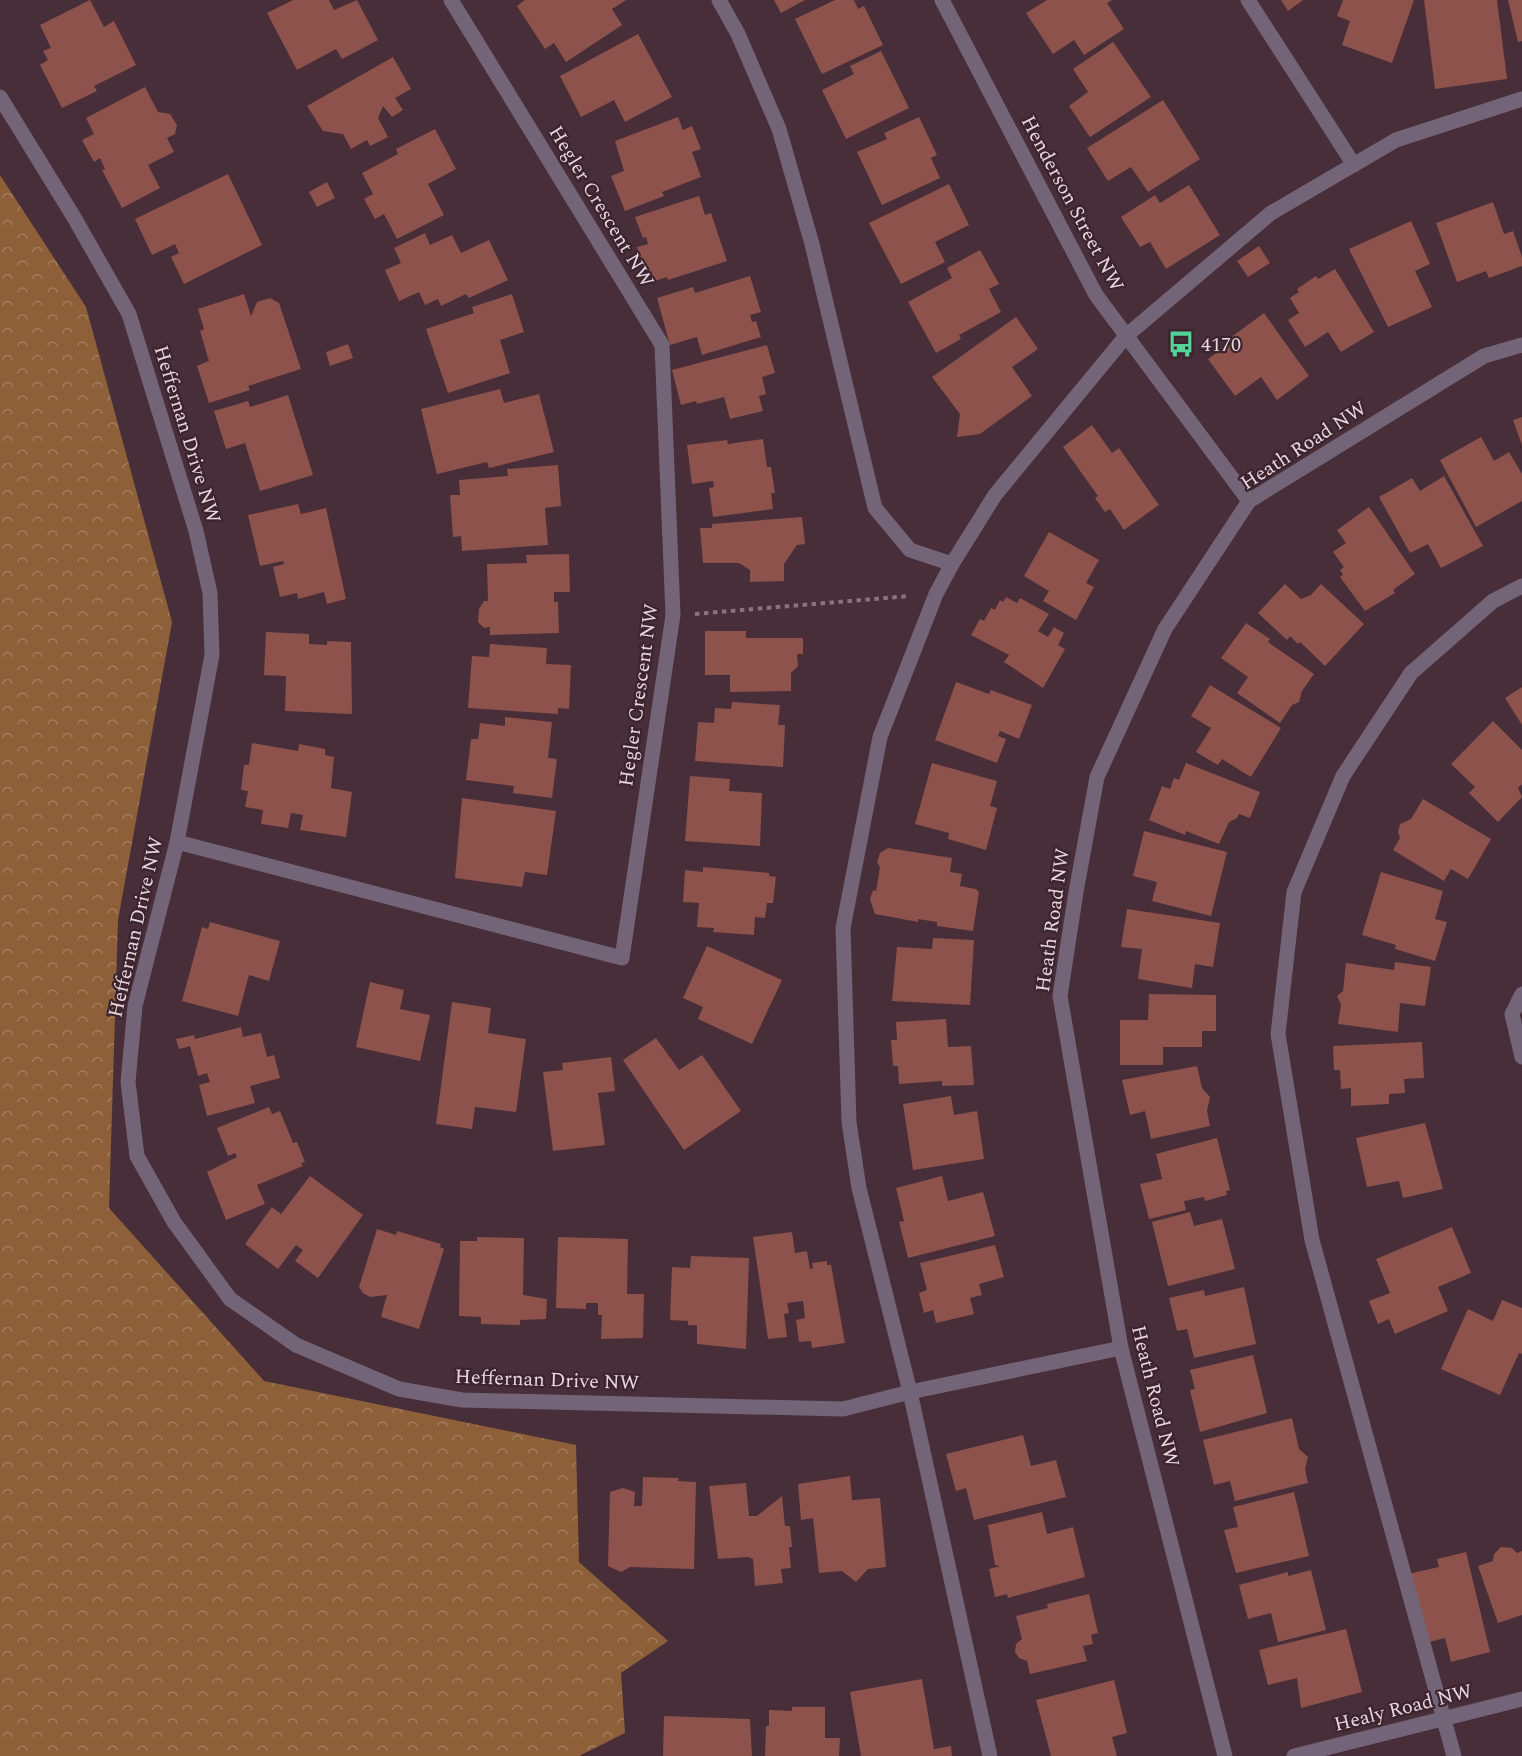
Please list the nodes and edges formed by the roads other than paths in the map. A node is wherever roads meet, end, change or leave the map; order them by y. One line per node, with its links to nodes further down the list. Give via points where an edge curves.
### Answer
1 (451, 0): 13 (street, Hegler Crescent NW, via 662,345 673,615 622,958)
2 (719, 0): 11 (street, via 738,34 778,129 812,244 875,508 910,550)
3 (942, 0): 8 (street, Henderson Street NW, via 1096,295)
4 (1248, 0): 7 (street)
5 (0, 97): 13 (street, Heffernan Drive NW, via 129,314 196,531 210,593 212,655)
6 (1522, 99): 7 (street, via 1396,140)
7 (1354, 165): 8 (street, via 1271,213)
8 (1126, 336): 10 (street, Henderson Street NW); 11 (street, via 995,495)
9 (1522, 345): 10 (street, Heath Road NW, via 1484,356)
10 (1250, 501): 16 (street, Heath Road NW, via 1165,629 1097,777 1060,996)
11 (952, 564): 17 (street, via 936,594 880,737 843,928 849,1122 859,1188)
12 (1522, 586): 19 (street, via 1493,601 1411,673 1343,776 1294,892 1278,1034 1312,1240)
13 (177, 842): 17 (street, Heffernan Drive NW, via 135,1006 128,1082 137,1156 174,1222 230,1299 296,1345 399,1389 462,1400 843,1409)
14 (1522, 994): 15 (street, via 1512,1014)
15 (1522, 1057)
16 (1121, 1348): 17 (street, Heffernan Drive NW); 21 (street, Heath Road NW)
17 (910, 1392): 20 (street)
18 (1522, 1699): 19 (street, Healy Road NW)
19 (1444, 1719): 22 (street, Healy Road NW); 23 (street)
20 (990, 1756)
21 (1225, 1756)
22 (1294, 1756)
23 (1454, 1756)

